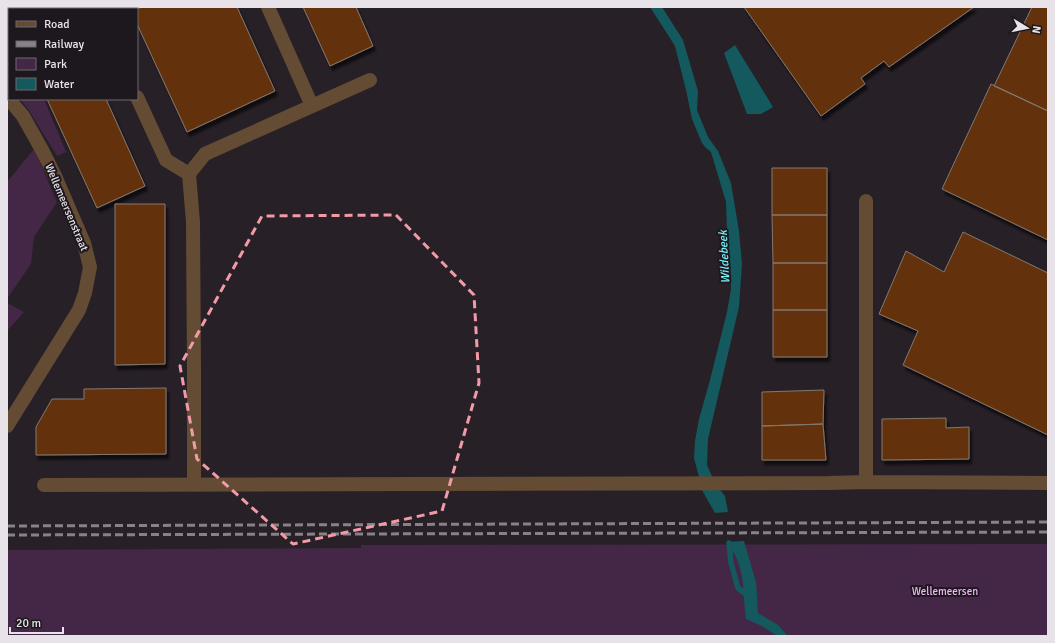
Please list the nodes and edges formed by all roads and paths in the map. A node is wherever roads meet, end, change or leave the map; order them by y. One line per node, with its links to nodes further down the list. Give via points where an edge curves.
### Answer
1 (268, 7): 5 (street)
2 (370, 80): 5 (street)
3 (138, 99): 6 (street, via 166,160)
4 (10, 100): 8 (street, Wellemeersenstraat, via 23,116 55,176 84,243 90,267 79,310)
5 (312, 106): 6 (street, via 205,154)
6 (189, 174): 12 (street, via 193,222)
7 (866, 201): 9 (street)
8 (7, 426)
9 (866, 482): 10 (street); 12 (street)
10 (1048, 483)
11 (44, 485): 12 (street)
12 (194, 485)

